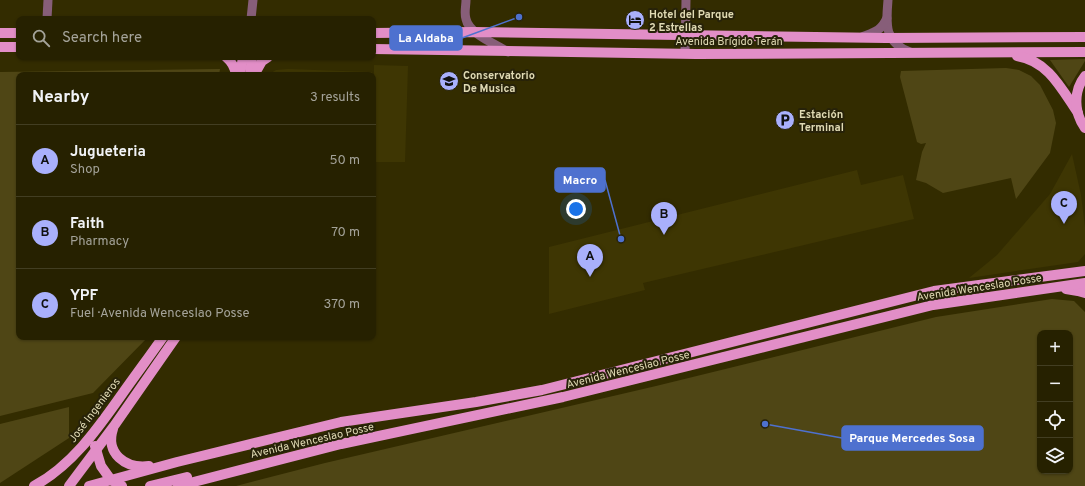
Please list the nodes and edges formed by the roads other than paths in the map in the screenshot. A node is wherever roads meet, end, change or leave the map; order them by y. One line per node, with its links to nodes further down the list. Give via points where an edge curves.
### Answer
1 (48, 0): 6 (street)
2 (253, 0): 7 (street)
3 (466, 0): 9 (street, via 465,18 467,25)
4 (686, 0): 13 (street)
5 (888, 0): 8 (street)
6 (47, 16)
7 (251, 16)
8 (887, 18): 14 (street, via 883,27); 16 (street)
9 (474, 32): 12 (main road, Avenida Brígido Terán); 13 (main road, Avenida Brígido Terán); 20 (street)
10 (0, 33): 11 (main road)
11 (16, 33)
12 (376, 33)
13 (685, 35): 14 (main road, Avenida Brígido Terán); 23 (street)
14 (862, 37): 16 (main road, Avenida Brígido Terán)
15 (1085, 37): 16 (main road, Avenida Brígido Terán)
16 (892, 38): 24 (street, via 900,48)
17 (0, 47): 18 (main road)
18 (16, 47)
19 (376, 50): 20 (main road, Avenida Brígido Terán)
20 (509, 52): 23 (main road, Avenida Brígido Terán)
21 (993, 52): 22 (main road, Avenida Brígido Terán); 24 (main road, Avenida Brígido Terán); 34 (main road, via 1022,57 1038,63 1052,75)
22 (1085, 52)
23 (685, 53): 24 (main road, Avenida Brígido Terán)
24 (913, 53)
25 (231, 60): 29 (main road)
26 (242, 60): 30 (main road)
27 (252, 60): 31 (main road)
28 (264, 60): 32 (main road)
29 (236, 72)
30 (240, 72)
31 (250, 72)
32 (256, 72)
33 (1085, 76): 34 (main road, via 1078,90)
34 (1078, 113): 35 (main road)
35 (1085, 128)
36 (1084, 271): 45 (main road, via 934,291 542,390 341,422)
37 (1085, 283): 38 (main road, Avenida Wenceslao Posse)
38 (1054, 288): 39 (main road); 46 (main road, Avenida Wenceslao Posse, via 933,305 563,398 341,444)
39 (1085, 294)
40 (161, 340): 43 (main road, José Ingenieros)
41 (174, 340): 42 (main road)
42 (114, 426): 44 (main road); 45 (main road, via 111,446 120,459 128,464 146,467)
43 (99, 427): 44 (main road); 48 (main road, José Ingenieros, via 72,458)
44 (95, 451): 47 (main road); 49 (main road)
45 (177, 462): 47 (main road)
46 (244, 468): 52 (main road, via 210,471); 53 (main road, Avenida Wenceslao Posse)
47 (111, 480): 50 (main road); 51 (main road)
48 (34, 486)
49 (69, 486)
50 (89, 486)
51 (122, 486)
52 (150, 486)
53 (178, 486)

